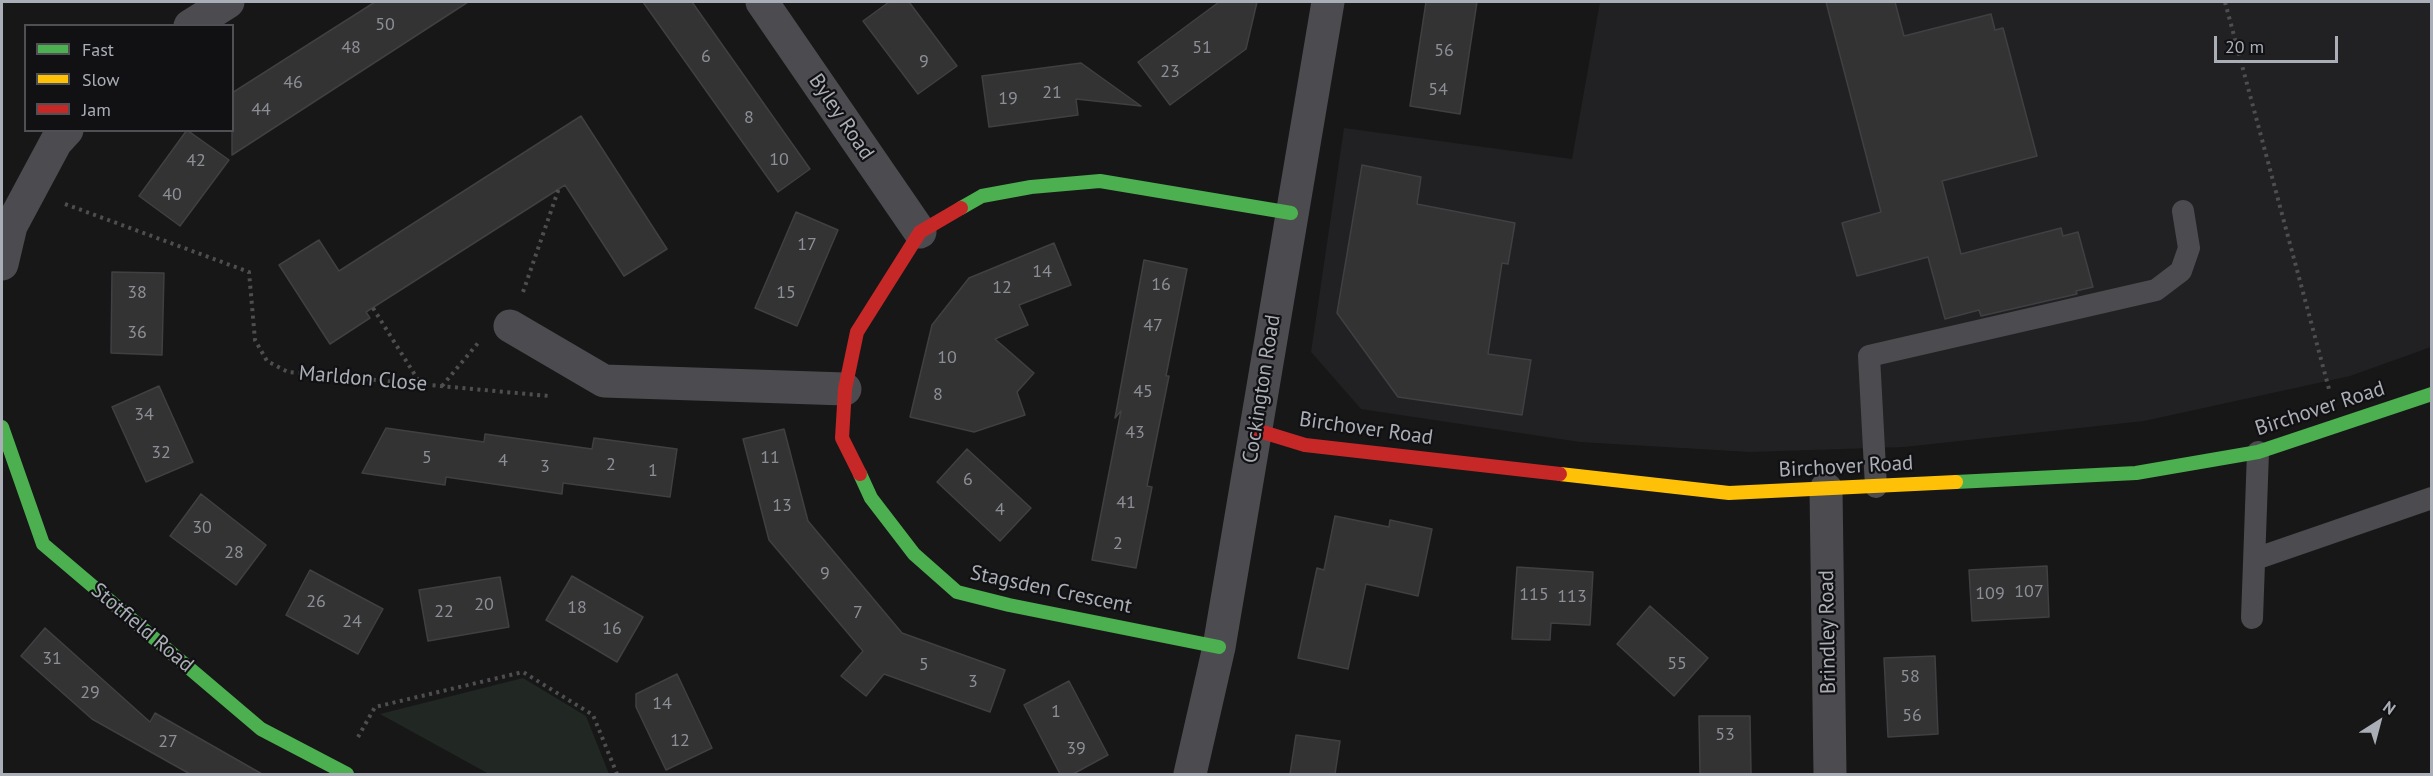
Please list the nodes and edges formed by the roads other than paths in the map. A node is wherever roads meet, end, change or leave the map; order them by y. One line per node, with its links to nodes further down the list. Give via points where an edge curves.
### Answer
1 (228, 2): 4 (street)
2 (762, 2): 8 (street, Byley Road)
3 (1328, 2): 7 (street, Cockington Road)
4 (193, 24)
5 (65, 132): 9 (street, via 11,226)
6 (2183, 211): 16 (lane, via 2190,248 2181,271 2156,290 1869,356)
7 (1291, 213): 8 (street, Stagsden Crescent, via 1100,181 982,196); 14 (street, Cockington Road)
8 (920, 232): 11 (street, Stagsden Crescent, via 857,332)
9 (2, 264)
10 (510, 326): 11 (street, via 604,381)
11 (845, 389): 21 (street, Stagsden Crescent, via 842,438 871,498 914,554 957,592)
12 (2432, 394): 15 (street, Birchover Road)
13 (2, 427): 22 (street, Stotfield Road, via 43,544 261,729)
14 (1256, 430): 17 (street, Birchover Road, via 1305,445 1729,493); 21 (street, Cockington Road)
15 (2258, 452): 16 (street, Birchover Road, via 2136,473); 19 (lane)
16 (1876, 487): 17 (street, Birchover Road)
17 (1826, 489): 24 (street, Brindley Road)
18 (2432, 498): 19 (lane)
19 (2254, 559): 20 (lane)
20 (2252, 618)
21 (1219, 647): 23 (street, Cockington Road)
22 (343, 772)
23 (1190, 774)
24 (1830, 774)

